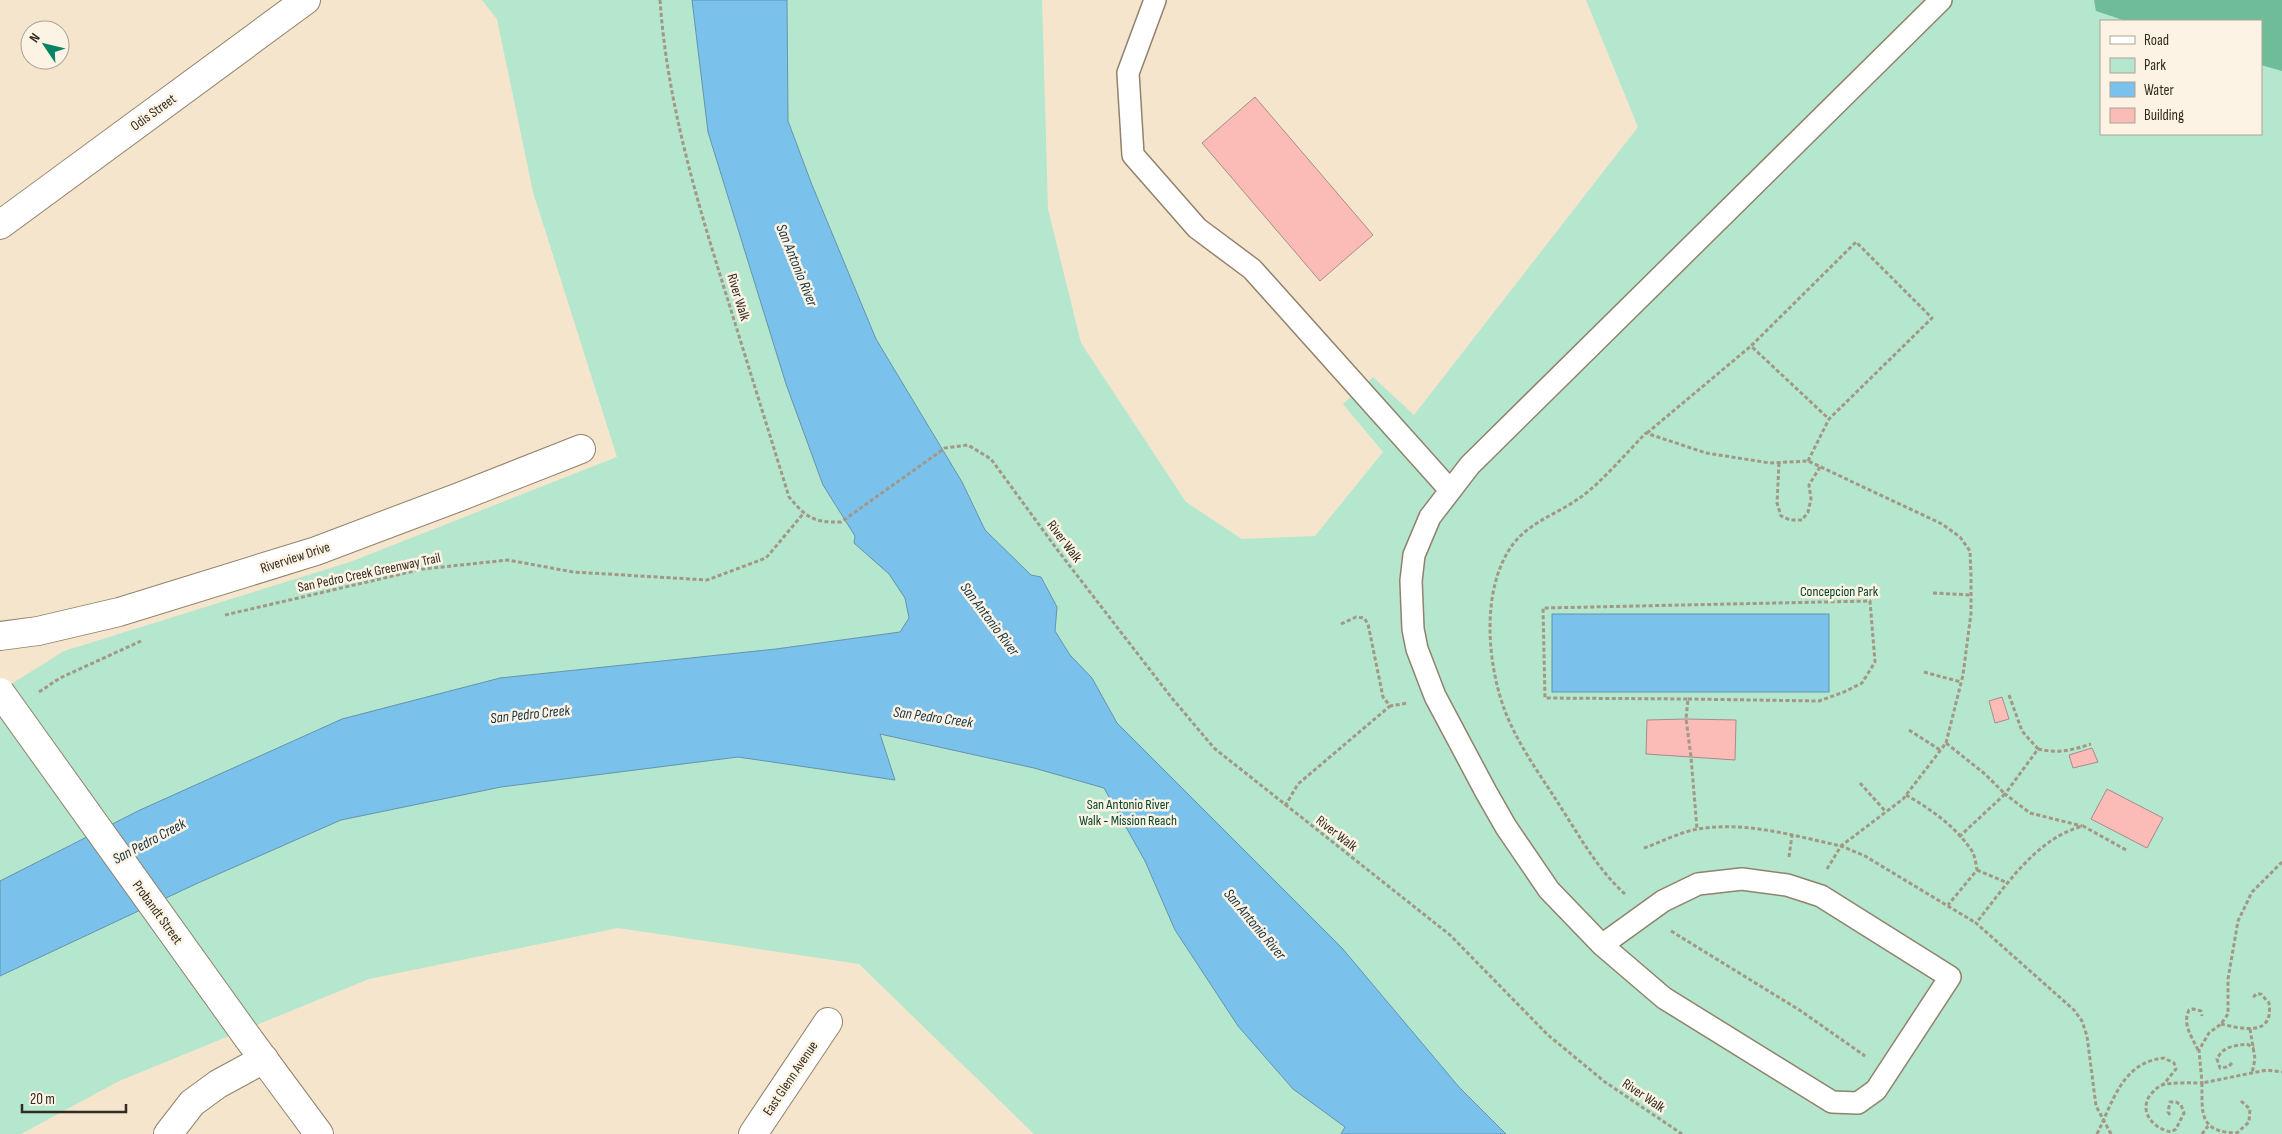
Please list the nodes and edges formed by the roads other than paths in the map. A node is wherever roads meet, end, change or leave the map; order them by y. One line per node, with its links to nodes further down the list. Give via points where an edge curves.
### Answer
1 (306, 0): 4 (street, Odis Street)
2 (1155, 0): 6 (lane, via 1128,73 1133,155 1198,228 1252,269)
3 (1941, 0): 6 (lane, via 1470,464)
4 (0, 225)
5 (581, 449): 7 (street, Riverview Drive, via 316,551 119,612 38,631)
6 (1450, 490): 9 (lane, via 1430,517 1414,555 1411,581 1417,650 1435,696 1506,827 1549,890)
7 (0, 636)
8 (0, 692): 11 (street, Probandt Street, bridge)
9 (1602, 944): 9 (lane, via 1663,901 1698,884 1742,879 1787,885 1821,896 1950,977 1876,1090 1858,1103 1832,1102 1664,998)
10 (828, 1022): 14 (street, East Glenn Avenue)
11 (256, 1048): 12 (street, via 192,1103); 13 (street, Probandt Street)
12 (168, 1134)
13 (319, 1134)
14 (752, 1134)

